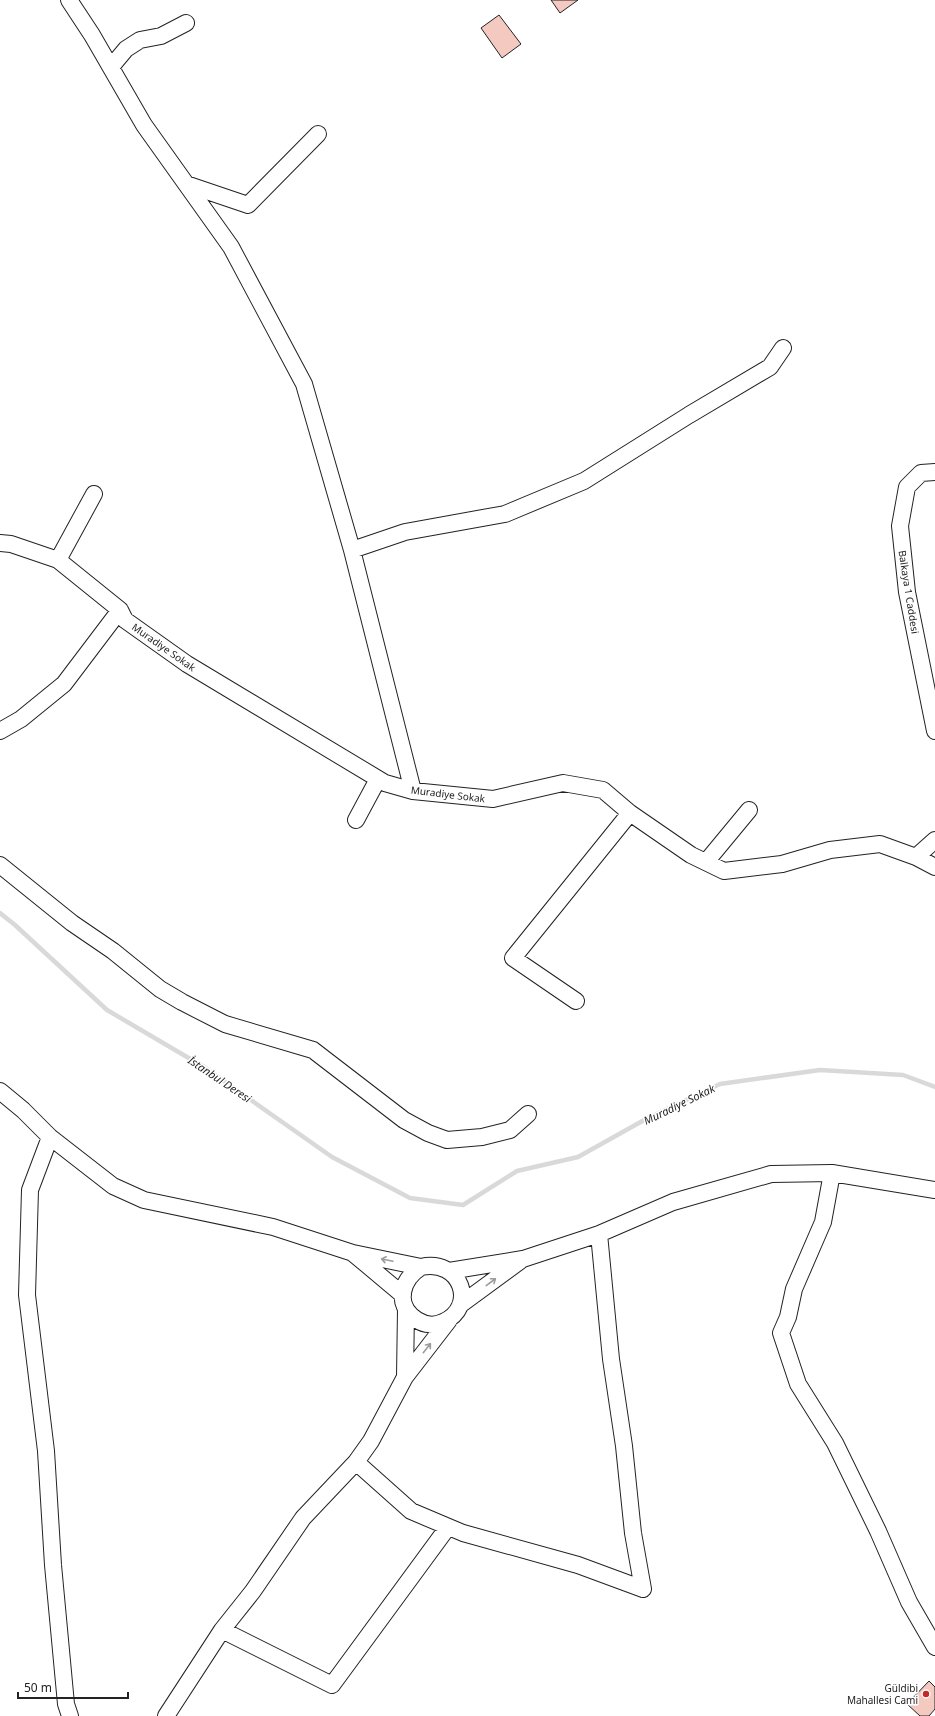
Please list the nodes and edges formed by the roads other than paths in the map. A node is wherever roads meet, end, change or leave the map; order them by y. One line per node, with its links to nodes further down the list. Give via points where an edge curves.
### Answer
1 (69, 0): 3 (street)
2 (186, 23): 3 (street, via 161,36 140,40 126,49)
3 (111, 67): 5 (street, via 144,125)
4 (318, 134): 5 (street, via 248,205)
5 (186, 184): 10 (street, via 231,247 304,384)
6 (783, 348): 10 (street, via 770,367 584,481 505,514 405,532)
7 (935, 472): 13 (street, Balkaya 1 Caddesi, via 921,473 907,487 900,526 907,592)
8 (94, 494): 11 (street)
9 (0, 543): 11 (street, Muradiye Sokak, via 11,544)
10 (352, 550): 16 (street)
11 (58, 560): 12 (street, Muradiye Sokak)
12 (120, 610): 14 (street, via 64,684 22,719); 15 (street, Muradiye Sokak, via 125,620 187,664)
13 (935, 730)
14 (0, 731)
15 (378, 779): 16 (street, Muradiye Sokak); 19 (street)
16 (412, 791): 18 (street, Muradiye Sokak, via 493,799 563,783 603,790)
17 (749, 810): 22 (street)
18 (630, 813): 22 (street, Muradiye Sokak, via 691,855); 25 (street, via 513,958)
19 (356, 820)
20 (935, 840): 21 (street)
21 (916, 857): 22 (street, Muradiye Sokak, via 880,844 830,850 782,864 724,871); 24 (street, Muradiye Sokak)
22 (706, 862)
23 (0, 865): 27 (street, via 160,989 225,1024 313,1050 404,1120 428,1133 447,1140 482,1138 510,1130)
24 (935, 867)
25 (576, 1001)
26 (0, 1091): 28 (street)
27 (528, 1114)
28 (50, 1137): 32 (street, via 112,1186 144,1200 273,1227); 44 (street, via 30,1190 27,1295 46,1451 56,1596 66,1704)
29 (832, 1173): 30 (street); 31 (street, via 771,1174 673,1202); 43 (street, via 823,1222 794,1289 788,1317 781,1333 798,1384 835,1443 909,1602)
30 (935, 1190)
31 (599, 1234): 33 (street); 41 (street, via 611,1360 624,1446 633,1533 643,1589 578,1565)
32 (353, 1253): 34 (street, one-way to 32); 36 (street)
33 (523, 1259): 35 (street); 37 (street, one-way to 33)
34 (421, 1267): 35 (street, via 441,1266); 36 (street, via 406,1280 403,1290)
35 (449, 1271): 37 (street, via 461,1286)
36 (405, 1302): 38 (street, via 412,1317 426,1323 440,1324); 39 (street)
37 (460, 1305): 38 (street)
38 (448, 1320): 39 (street, one-way to 38)
39 (404, 1377): 40 (street, via 371,1441)
40 (356, 1462): 41 (street, via 411,1511); 42 (street, via 303,1518 253,1591)
41 (448, 1527): 42 (street, via 332,1685)
42 (222, 1630): 45 (street)
43 (935, 1647)
44 (70, 1716)
45 (166, 1716)

